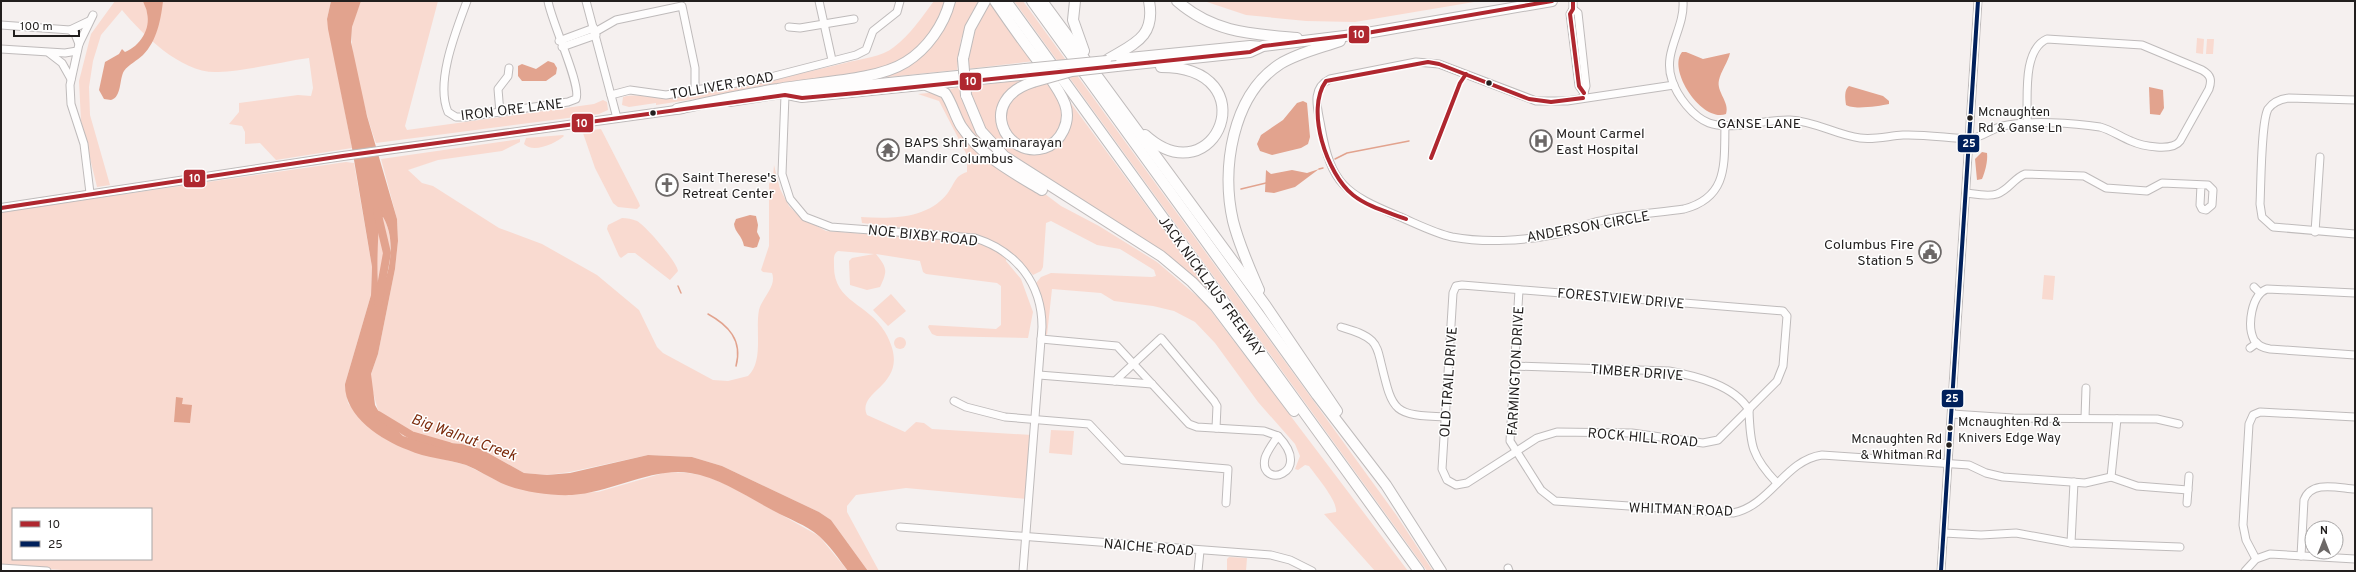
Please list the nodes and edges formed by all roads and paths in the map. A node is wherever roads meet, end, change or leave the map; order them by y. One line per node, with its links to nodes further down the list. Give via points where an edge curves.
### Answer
1 (467, 1): 48 (street, IRON ORE LANE, via 448,60 444,94 448,112 456,117)
2 (548, 1): 27 (street)
3 (586, 1): 24 (street)
4 (819, 1): 20 (street)
5 (900, 1): 32 (street, TOLLIVER ROAD, via 897,12 873,31 866,50)
6 (950, 1): 46 (highway, via 928,44 906,62 893,68)
7 (995, 1): 37 (highway, via 1065,103 1067,119 1062,134 1053,143 1038,149 1023,147 1011,139 1004,130 1001,118 1008,96)
8 (1006, 1): 92 (highway, JACK NICKLAUS FREEWAY)
9 (1032, 1): 98 (highway, JACK NICKLAUS FREEWAY, via 1317,395)
10 (1042, 1): 34 (highway)
11 (1075, 1): 34 (highway, via 1075,27)
12 (1149, 1): 33 (highway, via 1151,19 1143,37)
13 (1177, 1): 26 (highway, via 1204,21 1226,29 1250,34)
14 (1552, 1): 25 (highway)
15 (1573, 1): 44 (street, via 1573,9 1578,14 1586,86)
16 (1683, 1): 39 (street, GANSE LANE, via 1681,22 1669,61)
17 (1978, 1): 52 (street)
18 (984, 2): 58 (highway, bridge, via 968,34 963,59 966,95 981,131 1013,164)
19 (854, 19): 20 (street)
20 (824, 23): 22 (street, via 800,28); 32 (street)
21 (1, 25): 23 (street)
22 (789, 27)
23 (70, 30): 29 (street, via 75,34); 29 (street, via 91,18)
24 (595, 32): 27 (street); 41 (street, via 616,20 682,6 695,68); 42 (street)
25 (1361, 34): 26 (highway); 66 (highway, via 1280,64 1252,92 1241,118 1231,154 1231,206 1240,245)
26 (1315, 40): 28 (highway)
27 (561, 44): 48 (street, IRON ORE LANE, via 576,83 576,99)
28 (1263, 46): 33 (main road, via 1250,45); 35 (highway, via 1250,52)
29 (78, 47): 31 (street, via 68,53); 38 (street)
30 (1, 49): 31 (street)
31 (46, 51): 38 (street, via 62,62)
32 (832, 60): 41 (street, TOLLIVER ROAD, via 766,78)
33 (1107, 60): 43 (main road, bridge, via 801,91)
34 (1089, 64): 47 (highway)
35 (1117, 66): 37 (highway, bridge); 47 (highway, via 1172,67 1198,74 1215,87 1222,101 1223,112 1220,127 1212,140 1200,148 1182,153 1153,142)
36 (509, 68): 48 (street, via 508,76 498,89)
37 (1032, 78): 40 (main road)
38 (71, 79): 56 (street, via 72,104 84,144)
39 (1674, 85): 44 (street, ANDERSON CIRCLE); 51 (street, GANSE LANE, via 1696,115 1709,123)
40 (928, 86): 43 (main road, via 802,98); 58 (highway, via 945,93 965,132 992,159 1061,201)
41 (695, 91): 42 (street, TOLLIVER ROAD, via 658,96 630,90)
42 (611, 94): 49 (street)
43 (785, 95): 46 (main road); 69 (street, NOE BIXBY ROAD, via 782,174 790,199 799,212 813,222 831,227 963,236 995,246 1016,261 1034,286 1041,310)
44 (1584, 96): 51 (street, ANDERSON CIRCLE, via 1551,102 1529,99 1428,62 1330,79 1320,86 1316,97 1329,163 1348,191 1374,206 1449,236 1464,239 1552,235 1600,221 1684,210 1694,206 1712,194 1722,178)
45 (2355, 100): 59 (street, via 2279,100 2271,105 2265,121 2260,204 2262,217 2266,223 2281,230)
46 (676, 110): 49 (main road)
47 (1122, 110): 66 (highway)
48 (500, 113)
49 (617, 118): 56 (main road)
50 (2027, 122): 50 (street, via 2030,61 2033,51 2039,44 2052,38 2134,44 2157,49 2210,75 2211,83 2180,141 2173,146 2142,145 2101,128); 52 (street, via 1994,128 1977,139)
51 (1725, 125): 52 (street, GANSE LANE, via 1792,120 1819,125 1860,138 1906,135)
52 (1969, 139): 55 (street)
53 (2320, 157): 59 (street)
54 (2201, 185): 55 (street, via 2162,183 2146,191 2106,188 2084,176 2025,174 2018,176 1996,194)
55 (1966, 193): 81 (street)
56 (90, 194): 57 (main road)
57 (1, 208)
58 (1094, 214): 92 (highway, via 1161,256 1192,282 1228,323 1314,437)
59 (2315, 232): 60 (street)
60 (2355, 234)
61 (1456, 286): 63 (street, FORESTVIEW DRIVE); 83 (street, OLD TRAIL DRIVE, via 1453,293)
62 (2254, 287): 64 (street)
63 (1519, 290): 67 (street, FORESTVIEW DRIVE); 74 (street, FARMINGTON DRIVE)
64 (2260, 293): 65 (street, via 2274,288); 70 (street, via 2254,303 2252,320 2253,336)
65 (2355, 293)
66 (1266, 306): 98 (highway)
67 (1786, 313): 80 (street, ROCK HILL ROAD, via 1784,357 1779,377)
68 (1341, 327): 83 (street, via 1361,334 1375,345 1389,396 1398,410 1413,416)
69 (1041, 339): 73 (street, via 1117,346); 75 (street, NOE BIXBY ROAD)
70 (2257, 343): 71 (street); 72 (street, via 2270,349)
71 (2250, 348)
72 (2355, 355)
73 (1134, 363): 76 (street); 77 (street); 88 (street, via 1161,338 1214,401 1217,406)
74 (1514, 366): 80 (street, TIMBER DRIVE, via 1669,371 1688,374 1724,389 1743,402); 90 (street, FARMINGTON DRIVE, via 1510,437)
75 (1039, 375): 76 (street); 86 (street, NOE BIXBY ROAD)
76 (1114, 381): 77 (street)
77 (1152, 384): 88 (street, via 1189,424)
78 (2086, 388): 84 (street)
79 (954, 401): 86 (street, via 966,407 1005,417)
80 (1749, 410): 90 (street, ROCK HILL ROAD, via 1722,437 1708,443 1632,434 1568,432 1537,438); 97 (street, via 1752,448 1760,463)
81 (1952, 414): 84 (street, via 2013,418); 91 (street)
82 (2355, 417): 110 (street, via 2260,412 2253,415 2249,424 2243,525 2246,540)
83 (1446, 418): 95 (street, OLD TRAIL DRIVE, via 1442,469)
84 (2085, 418): 85 (street)
85 (2117, 419): 87 (street, via 2157,419); 94 (street)
86 (1036, 420): 101 (street, via 1089,424 1123,460 1228,468); 105 (street, NOE BIXBY ROAD)
87 (2179, 424)
88 (1216, 428): 89 (street, via 1264,431)
89 (1278, 436): 89 (street, via 1288,449 1291,461 1286,472 1281,476 1274,476 1268,472 1265,460)
90 (1516, 451): 95 (street, ROCK HILL ROAD, via 1467,483 1456,485); 97 (street, WHITMAN ROAD, via 1545,494 1550,499 1561,502 1733,513 1754,504)
91 (1948, 463): 96 (street, WHITMAN ROAD, via 1972,465 1996,476); 97 (street, WHITMAN ROAD, via 1822,455 1801,462); 104 (street)
92 (1345, 470): 117 (highway, JACK NICKLAUS FREEWAY)
93 (2189, 476): 100 (street)
94 (2111, 477): 96 (street, WHITMAN ROAD, via 2091,482); 100 (street, via 2137,486)
95 (1445, 478)
96 (2074, 482): 106 (street)
97 (1777, 483)
98 (1386, 485): 118 (highway, JACK NICKLAUS FREEWAY)
99 (2355, 488): 109 (street, via 2318,486 2306,493)
100 (2188, 490): 102 (street)
101 (1226, 503)
102 (2187, 503)
103 (900, 527): 105 (street, NAICHE ROAD)
104 (1944, 533): 106 (street, via 2023,534); 119 (street)
105 (1027, 536): 108 (street, NAICHE ROAD); 114 (street, NOE BIXBY ROAD)
106 (2071, 543): 107 (street)
107 (2180, 547)
108 (1200, 551): 115 (street); 116 (street, NAICHE ROAD, via 1271,555 1290,560)
109 (2300, 556): 110 (street, via 2270,554); 111 (street)
110 (2256, 559): 120 (street)
111 (2355, 559)
112 (1, 568): 113 (street)
113 (47, 571)
114 (1023, 571)
115 (1198, 571)
116 (1312, 571)
117 (1418, 571)
118 (1441, 571)
119 (1941, 571)
120 (2245, 571)

